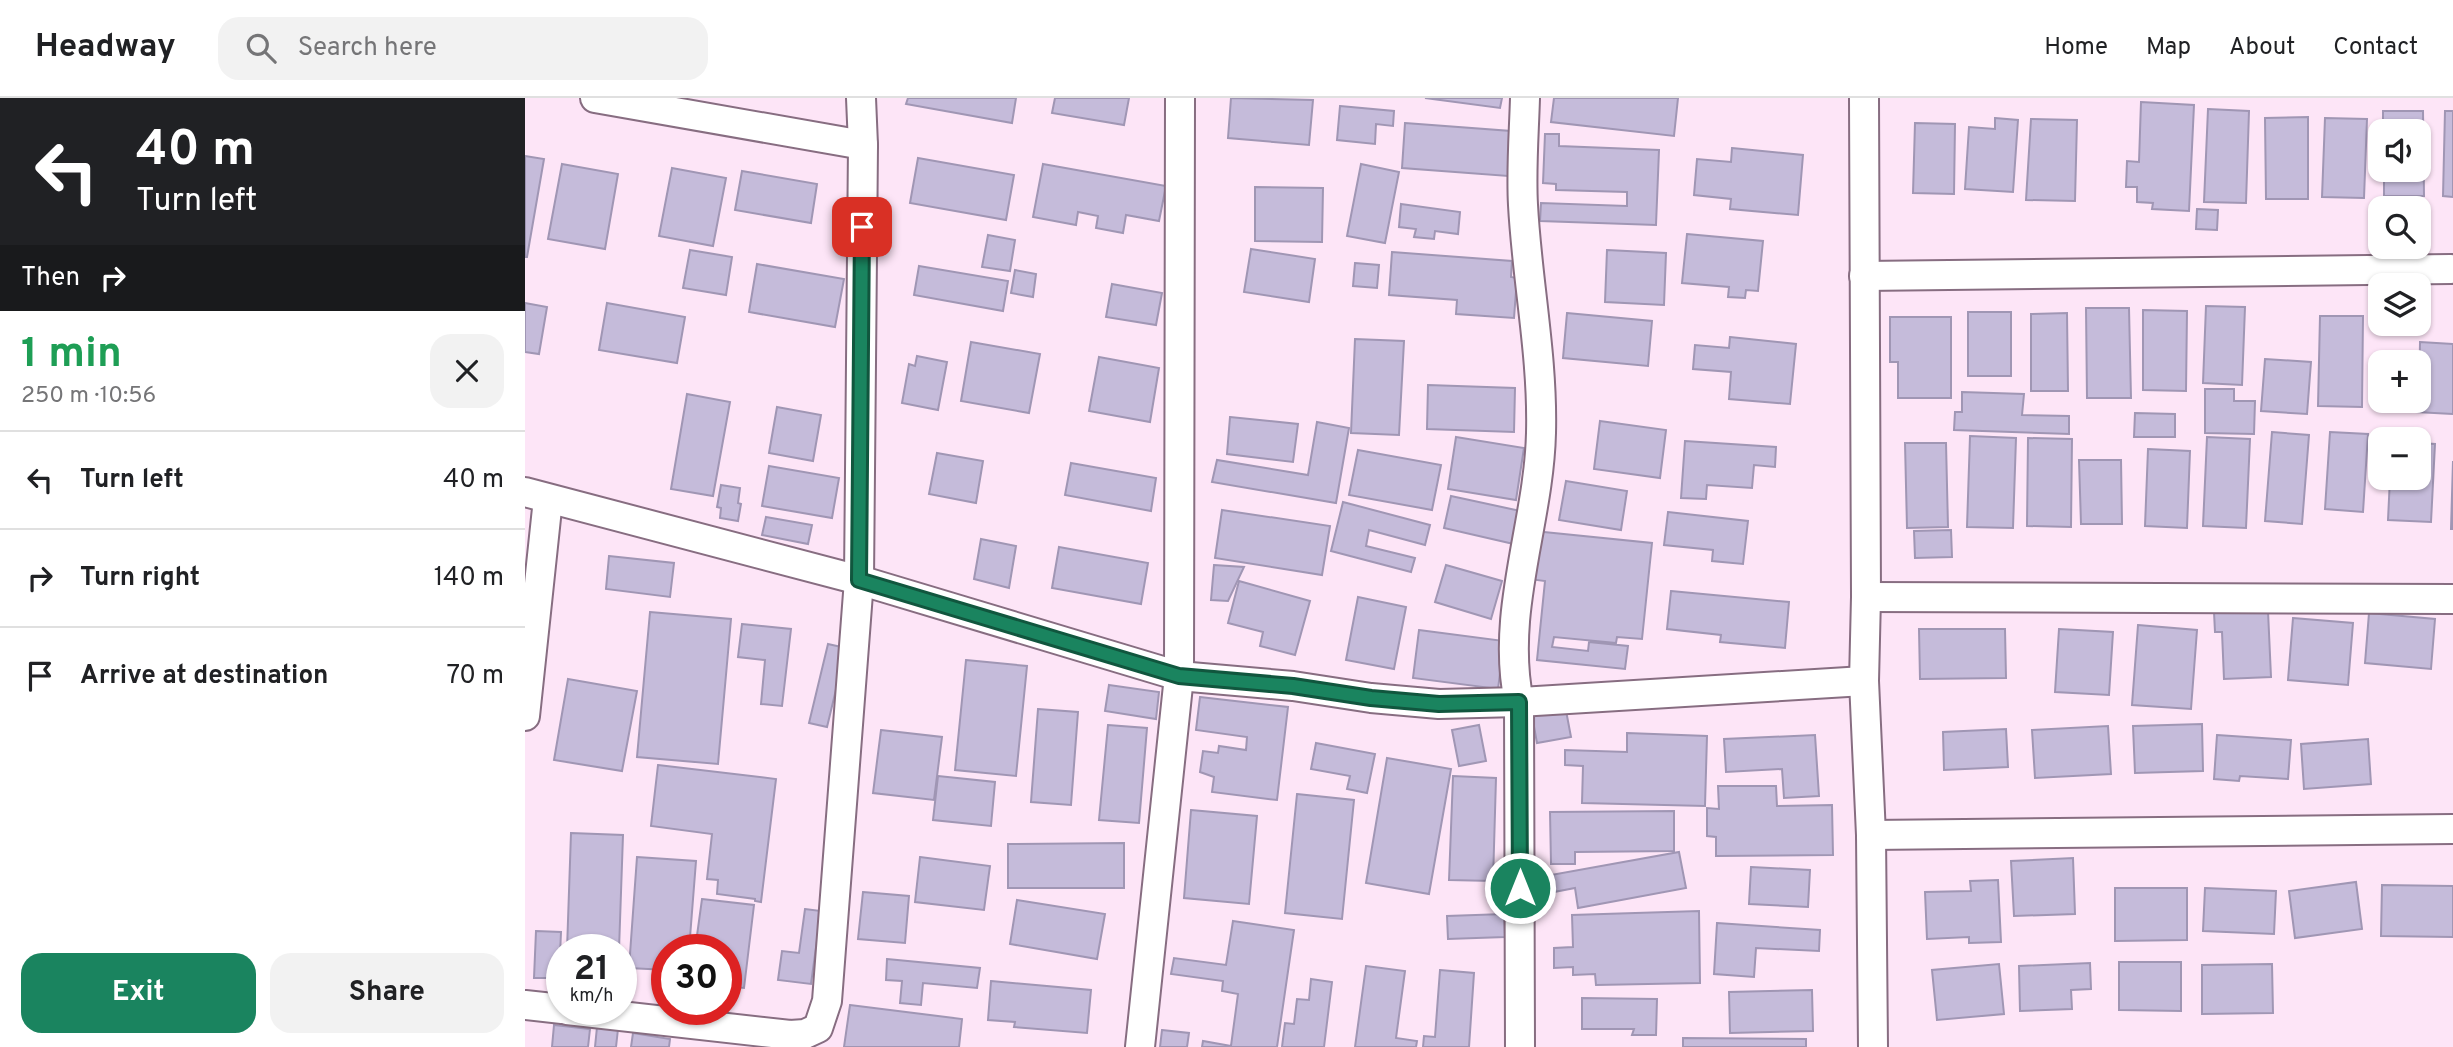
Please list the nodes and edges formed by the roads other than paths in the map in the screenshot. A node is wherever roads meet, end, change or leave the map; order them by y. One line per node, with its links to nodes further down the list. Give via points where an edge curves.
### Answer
1 (596, 98): 6 (street)
2 (861, 98): 6 (street)
3 (1180, 98): 13 (street)
4 (1525, 98): 15 (street, via 1523,204 1542,389 1539,466 1516,605 1514,678)
5 (1864, 98): 8 (street)
6 (863, 145): 10 (street)
7 (2451, 269): 8 (street)
8 (1864, 276): 11 (street)
9 (536, 496): 10 (street); 16 (street)
10 (859, 580): 13 (street); 21 (street, via 827,1001 818,1028 790,1035)
11 (1866, 597): 12 (street); 14 (street)
12 (2453, 599)
13 (1179, 676): 15 (street, via 1439,704); 22 (street)
14 (1864, 681): 15 (street); 18 (street)
15 (1519, 702): 23 (street)
16 (525, 716)
17 (2453, 829): 18 (street)
18 (1871, 835): 24 (street)
19 (525, 1005): 20 (street)
20 (546, 1007)
21 (637, 1018)
22 (1140, 1047)
23 (1520, 1047)
24 (1873, 1047)

